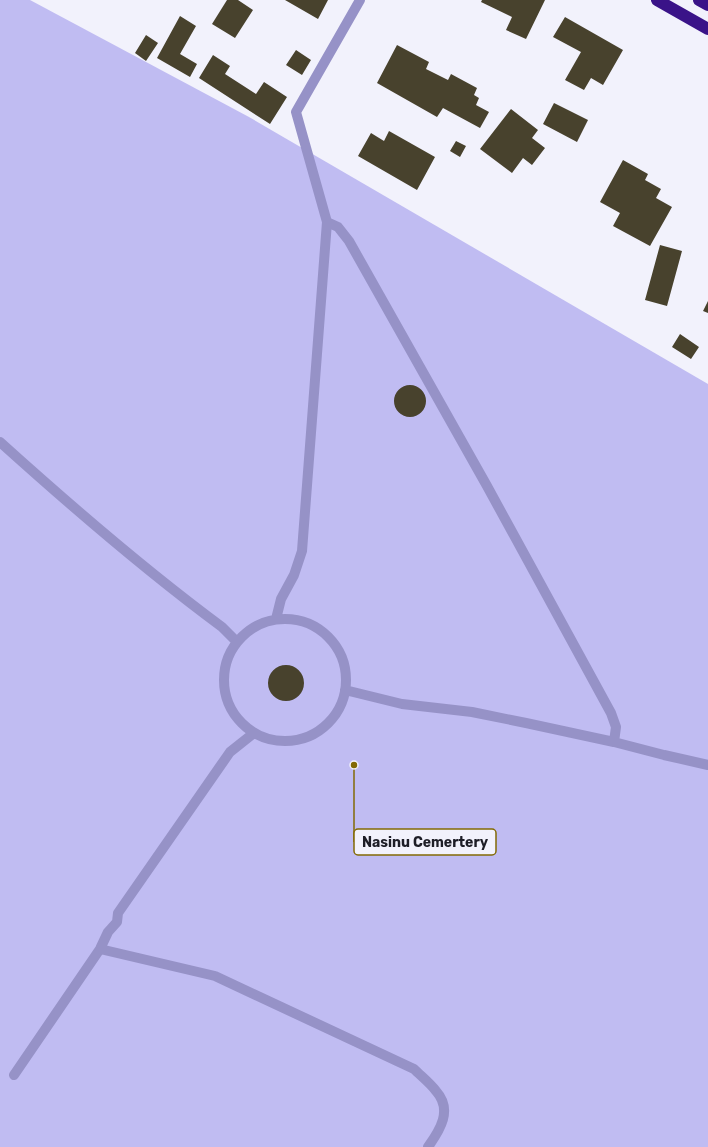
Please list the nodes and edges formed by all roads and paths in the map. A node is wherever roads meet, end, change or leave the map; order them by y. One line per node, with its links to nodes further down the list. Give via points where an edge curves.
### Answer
1 (360, 0): 6 (street, via 296,112)
2 (657, 0): 5 (highway)
3 (699, 0): 4 (highway)
4 (708, 5)
5 (708, 29)
6 (327, 222): 8 (street, via 302,551 294,575 281,599); 12 (street, via 338,227 349,241 487,486 611,713 616,727)
7 (0, 442): 9 (street, via 65,500 222,627)
8 (276, 620): 9 (street, via 254,627); 10 (street, via 306,623 331,641 342,659)
9 (237, 642): 11 (street, via 229,654 224,684 233,712 242,724)
10 (345, 690): 11 (street, via 340,707 330,722 307,737 280,741); 12 (street, via 402,704 472,712)
11 (254, 733): 14 (street, via 230,752 123,904 118,913 118,922 108,932)
12 (614, 742): 13 (street)
13 (708, 765)
14 (100, 949): 15 (street); 16 (street, via 214,976 414,1069 436,1091 443,1106 443,1123)
15 (14, 1075)
16 (428, 1147)

